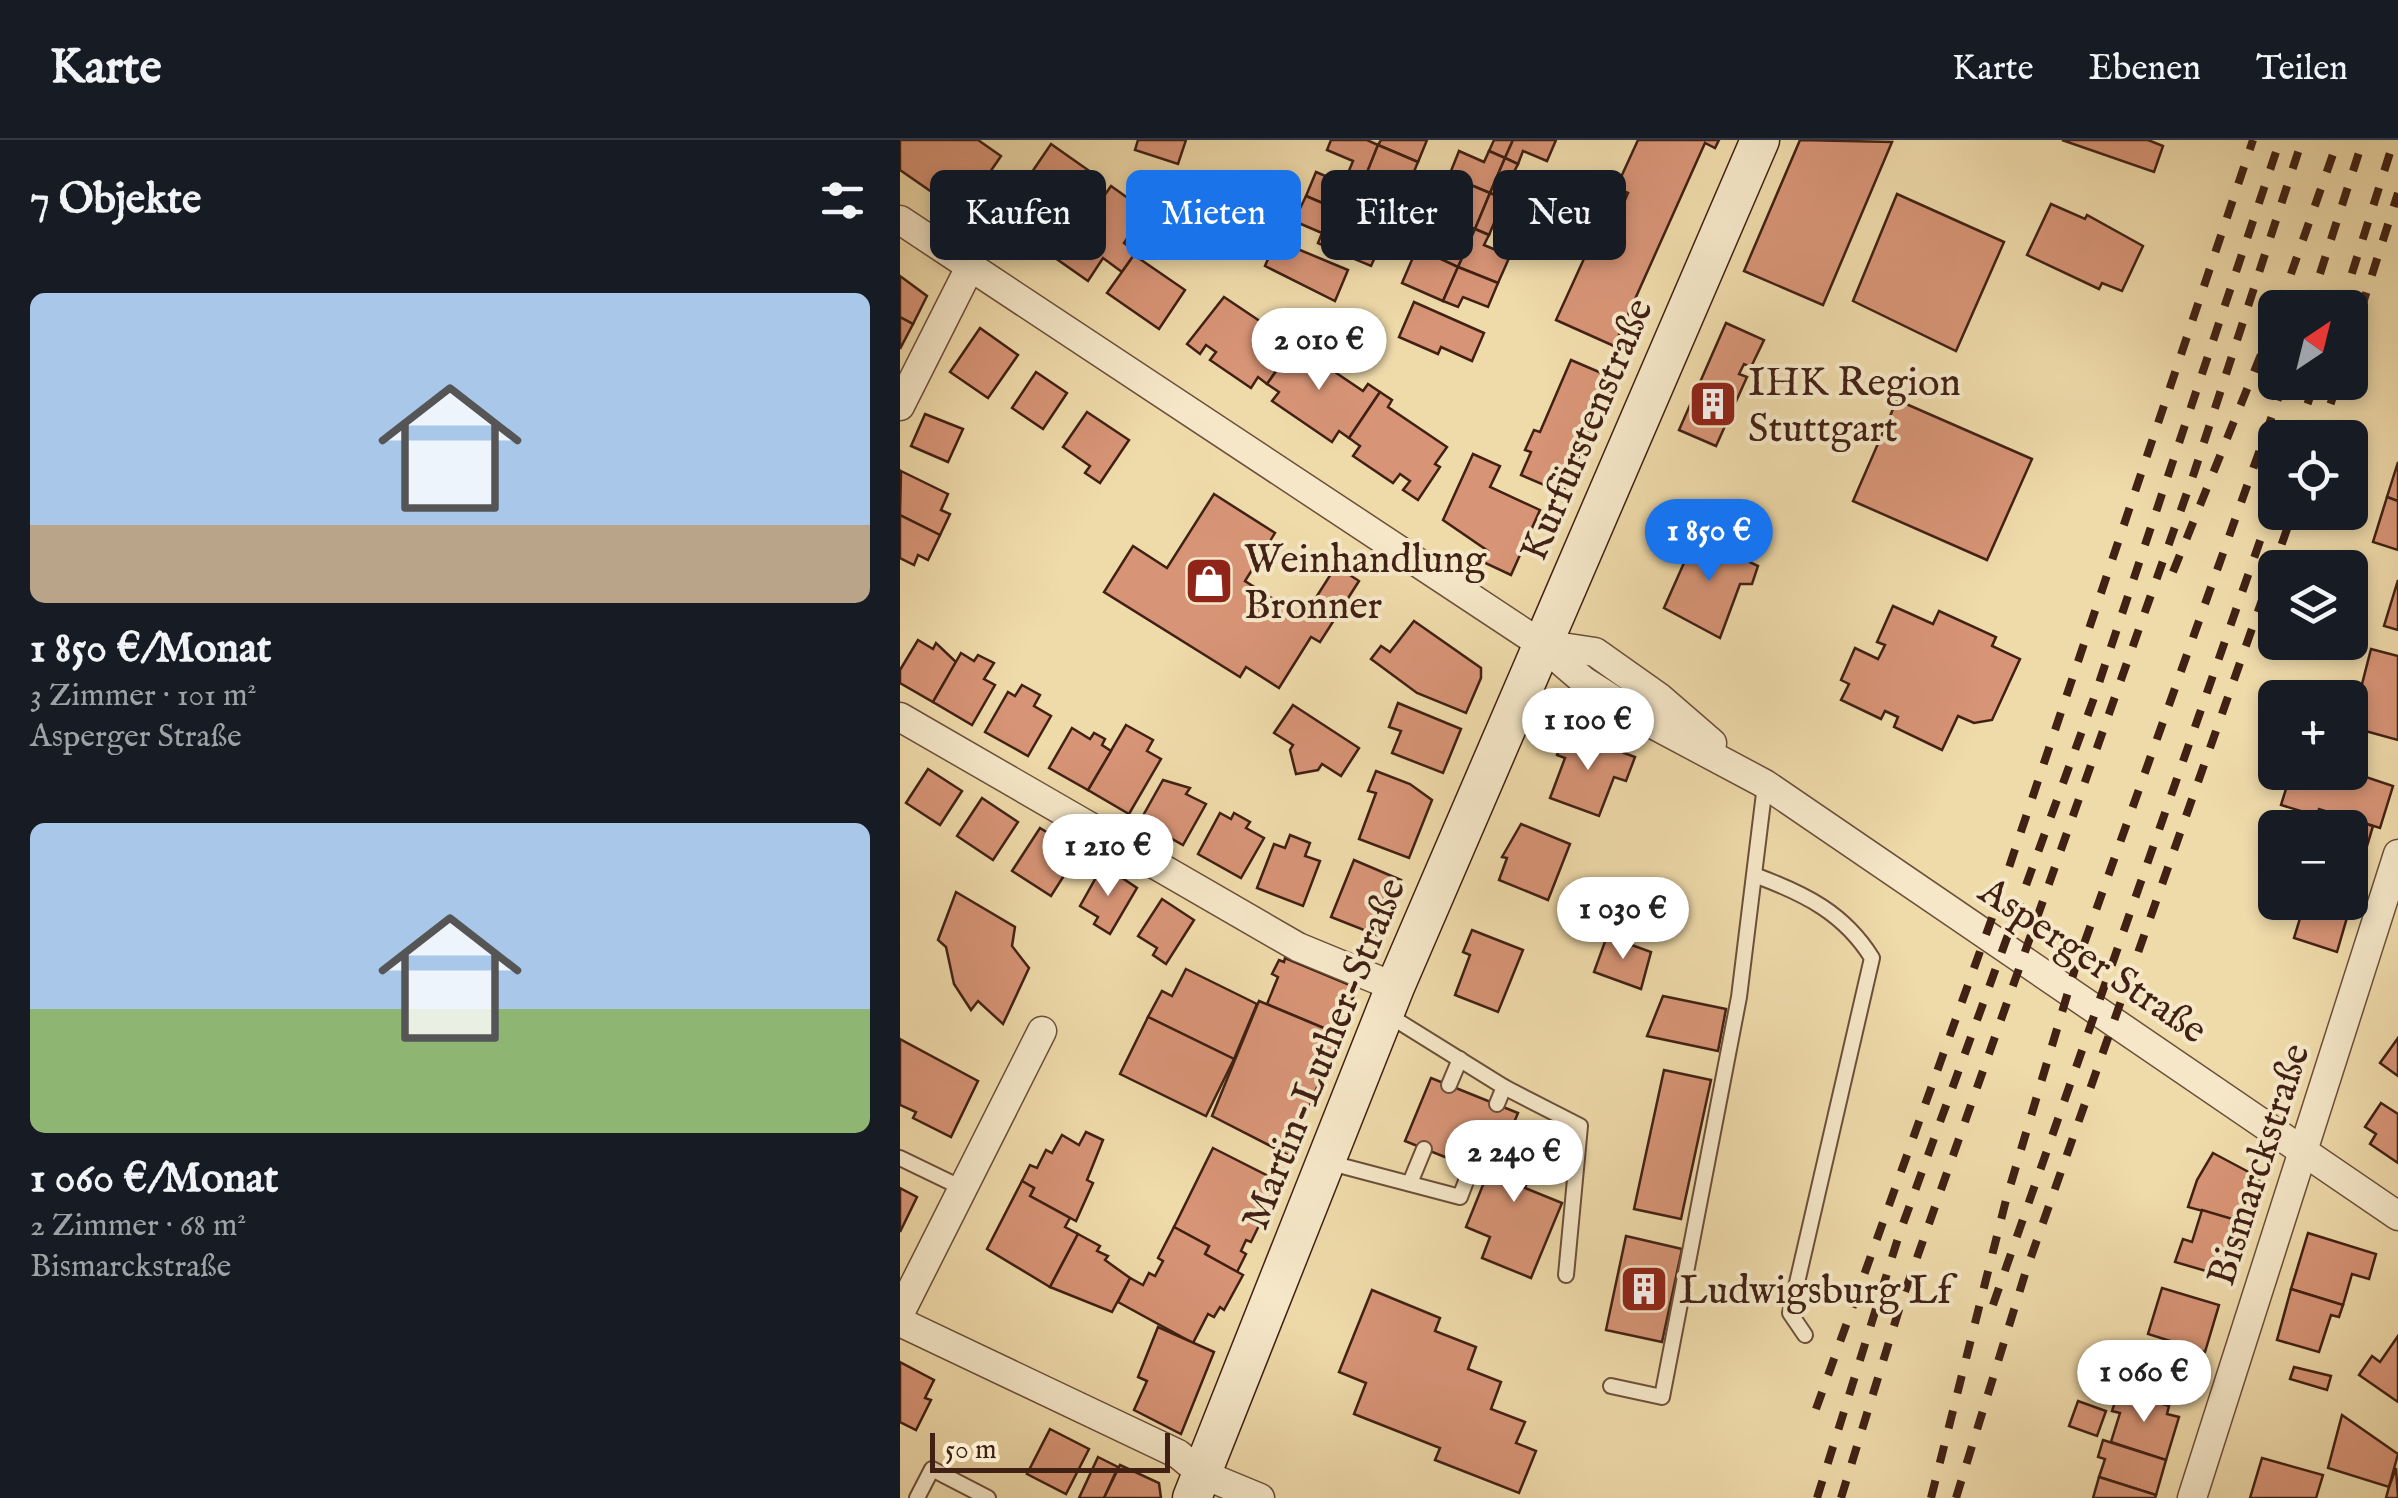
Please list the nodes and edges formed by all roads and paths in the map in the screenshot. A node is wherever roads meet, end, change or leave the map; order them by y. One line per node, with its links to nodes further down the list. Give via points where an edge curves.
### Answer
1 (1760, 140): 5 (street, Kurfürstenstraße)
2 (900, 220): 3 (street, Asperger Straße)
3 (970, 267): 4 (street); 5 (street, Asperger Straße)
4 (900, 406)
5 (1541, 644): 7 (street, Asperger Straße, via 1645,720); 10 (street, Martin-Luther-Straße)
6 (900, 717): 10 (street)
7 (1754, 777): 9 (lane); 17 (street, Asperger Straße)
8 (2398, 854): 17 (street, Bismarckstraße)
9 (1757, 876): 27 (lane, via 1806,894 1854,928 1872,958 1790,1313); 28 (lane, via 1662,1397)
10 (1390, 1000): 12 (lane); 19 (street, Martin-Luther-Straße)
11 (1042, 1031): 22 (street)
12 (1460, 1060): 13 (lane); 14 (lane)
13 (1449, 1085)
14 (1504, 1086): 15 (lane); 24 (lane, via 1580,1126)
15 (1497, 1104)
16 (1424, 1149): 21 (lane)
17 (2302, 1150): 23 (street, Asperger Straße); 33 (street, Bismarckstraße)
18 (900, 1158): 22 (lane)
19 (1326, 1162): 21 (lane); 29 (street, Martin-Luther-Straße)
20 (1472, 1168): 21 (lane, via 1460,1196)
21 (1410, 1183)
22 (962, 1188): 25 (street)
23 (2398, 1216)
24 (1566, 1275)
25 (900, 1313)
26 (900, 1322): 29 (street, via 1178,1454)
27 (1805, 1335)
28 (1611, 1386)
29 (1197, 1486): 32 (street)
30 (917, 1498): 31 (lane, via 932,1468)
31 (988, 1498)
32 (1260, 1498)
33 (2192, 1498)

